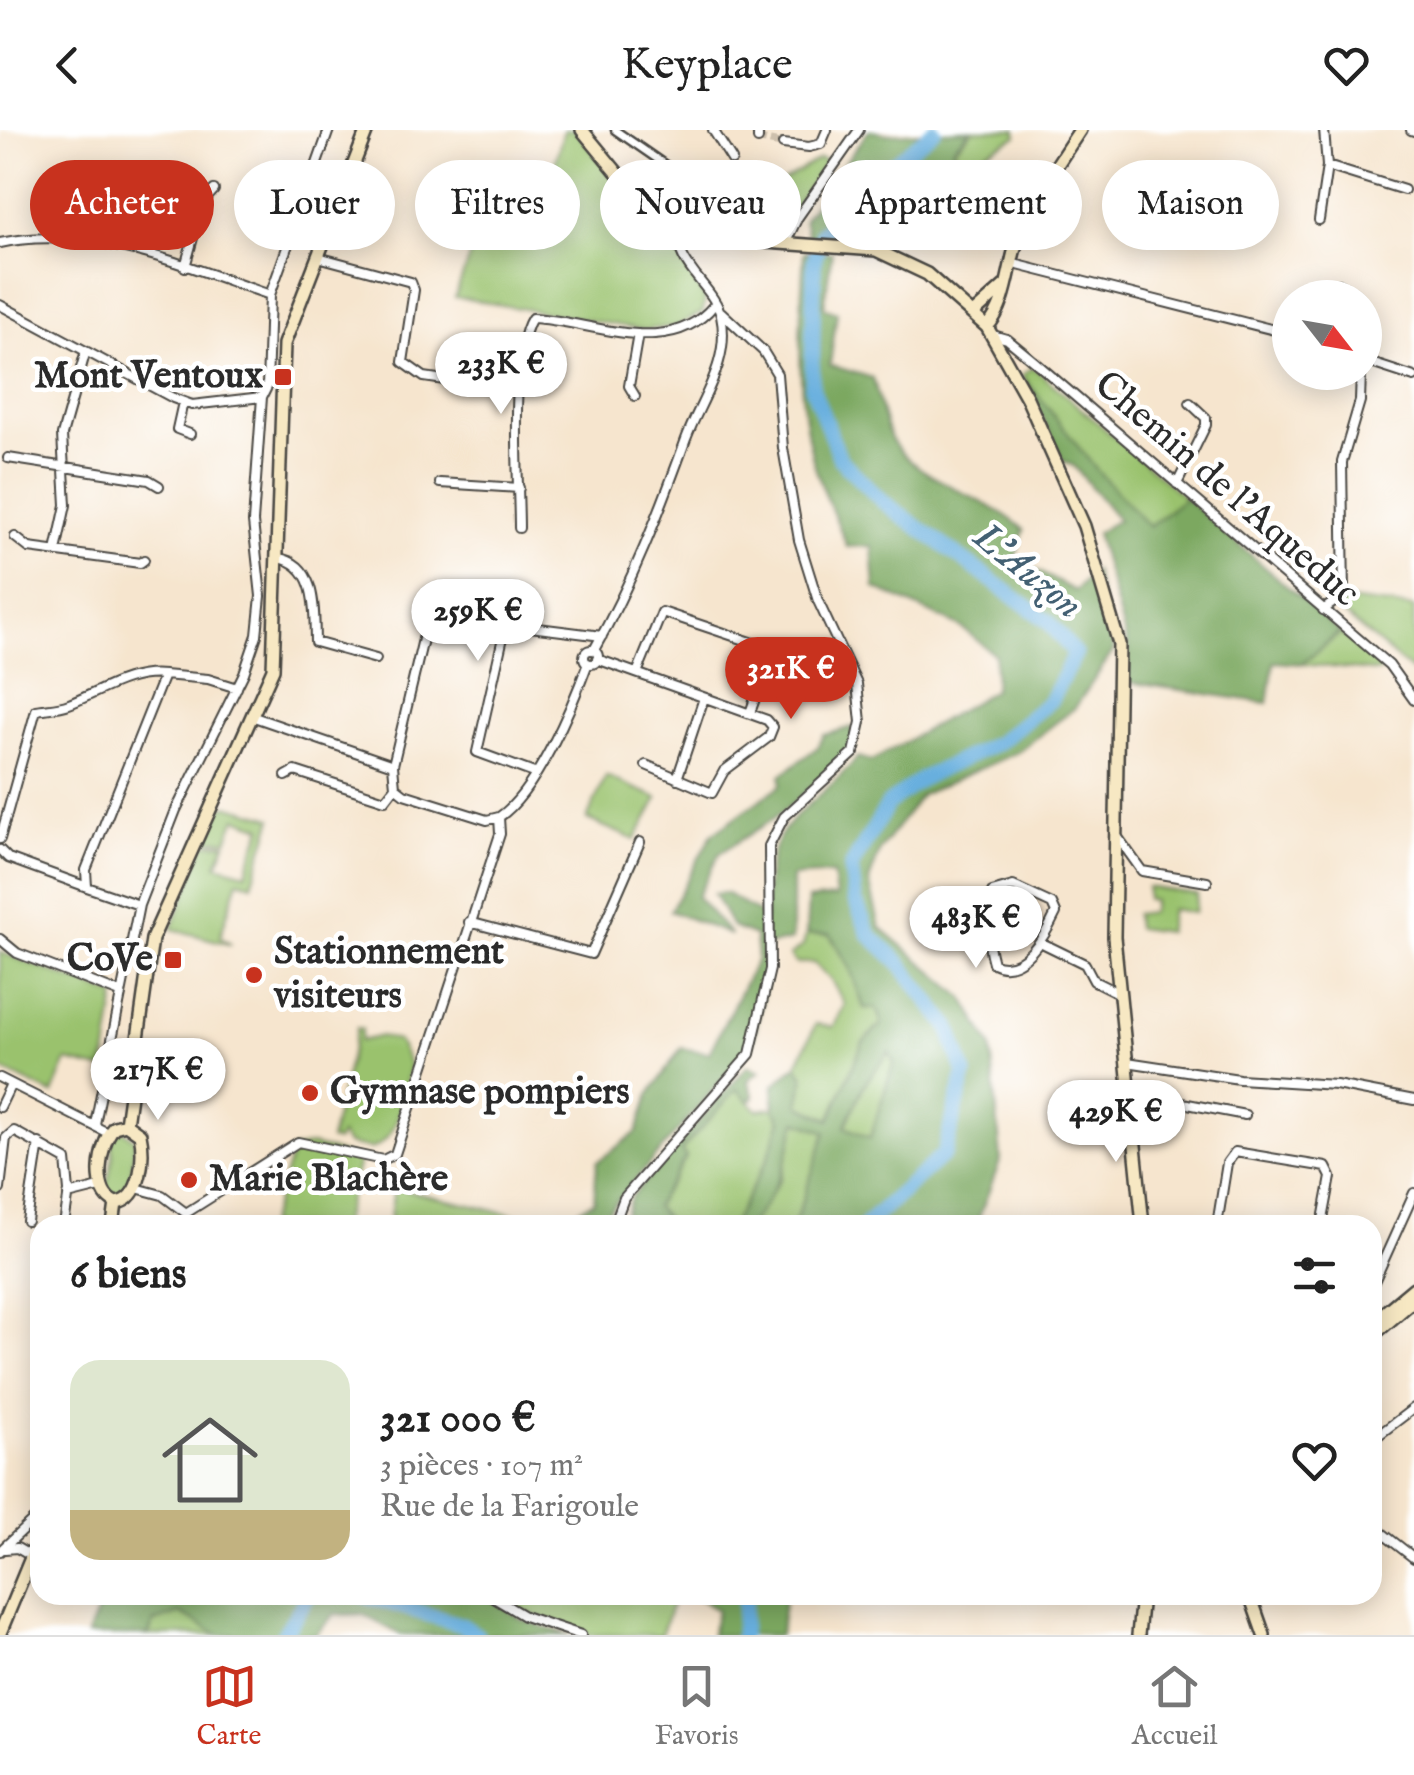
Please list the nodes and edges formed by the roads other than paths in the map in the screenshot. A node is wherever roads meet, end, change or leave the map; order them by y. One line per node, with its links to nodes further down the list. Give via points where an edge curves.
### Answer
1 (328, 130): 26 (street)
2 (367, 130): 22 (main road)
3 (582, 130): 11 (main road)
4 (615, 130): 12 (street)
5 (714, 130): 13 (street)
6 (827, 130): 10 (street, via 809,148)
7 (859, 130): 16 (street)
8 (1080, 130): 23 (main road, via 1031,207)
9 (1324, 130): 14 (street)
10 (783, 144)
11 (607, 160)
12 (658, 160)
13 (732, 160)
14 (1327, 166): 15 (street); 17 (street)
15 (1404, 190)
16 (801, 213)
17 (1318, 220)
18 (0, 242): 24 (street, via 63,236)
19 (801, 244): 29 (main road, via 894,255)
20 (190, 250): 24 (street)
21 (682, 250): 28 (street)
22 (318, 257): 34 (main road); 38 (street, via 411,282 403,362 424,377)
23 (1010, 263): 25 (main road); 30 (street)
24 (185, 267): 26 (street)
25 (1004, 286): 29 (main road); 31 (main road)
26 (270, 296): 33 (street)
27 (0, 304): 35 (street)
28 (718, 309): 32 (street, via 673,332); 60 (street, via 716,376); 110 (street, via 763,351 777,374 799,540 818,601 857,684 861,722 854,754 784,817 768,846 770,969 750,1054 624,1198)
29 (974, 313): 31 (main road)
30 (1272, 328)
31 (990, 331): 50 (street, Chemin de l'Aqueduc); 77 (main road, via 1084,526 1115,620)
32 (638, 334): 40 (street, via 629,386); 52 (street, via 532,318 523,338)
33 (267, 348): 34 (street); 41 (street)
34 (284, 350): 56 (main road)
35 (86, 354): 42 (street); 48 (street, via 65,420)
36 (1382, 367): 37 (street)
37 (1414, 377)
38 (493, 387)
39 (1360, 390): 58 (street, via 1342,462 1344,595)
40 (636, 396)
41 (262, 397): 42 (street); 65 (street, via 253,522 260,617)
42 (183, 402): 45 (street)
43 (1190, 403): 50 (street, via 1206,424)
44 (164, 426): 45 (street)
45 (177, 429): 46 (street)
46 (190, 434)
47 (8, 458): 48 (street)
48 (65, 464): 51 (street); 55 (street, via 66,505)
49 (440, 483): 52 (street)
50 (1176, 484): 58 (street, Chemin de l'Aqueduc)
51 (159, 486)
52 (519, 488): 53 (street)
53 (519, 528)
54 (15, 537): 55 (street, via 29,548)
55 (56, 550): 57 (street)
56 (278, 558): 62 (street, via 306,576 315,642); 69 (main road, via 273,669)
57 (144, 560)
58 (1324, 610): 67 (street, Chemin de l'Aqueduc, via 1399,675)
59 (506, 624): 60 (street); 70 (street, via 430,618); 72 (street, via 477,752)
60 (602, 636): 61 (street)
61 (593, 657): 63 (street); 72 (street)
62 (376, 658)
63 (637, 673): 66 (street); 68 (street, via 662,612 769,648)
64 (164, 676): 65 (street); 78 (street, via 140,676 36,710); 82 (street, via 92,854)
65 (237, 688): 83 (street, via 176,810)
66 (704, 698): 68 (street); 74 (street)
67 (1414, 700)
68 (750, 714): 74 (street, via 771,722 773,732 728,768 714,791)
69 (254, 717): 70 (street); 99 (main road, via 191,854 156,951)
70 (393, 764): 75 (street)
71 (646, 765): 74 (street)
72 (534, 773): 76 (street)
73 (286, 776): 75 (street, via 295,771 385,800)
74 (677, 780)
75 (394, 787): 76 (street, via 487,820)
76 (499, 817): 84 (street, via 500,834)
77 (1114, 833): 81 (street, via 1142,871); 87 (main road)
78 (0, 838)
79 (640, 842): 84 (street, via 591,954)
80 (0, 850): 82 (street)
81 (1207, 882)
82 (87, 887): 83 (street)
83 (139, 905): 89 (street)
84 (469, 922): 103 (street, via 395,1154 383,1160 298,1142 186,1213 162,1194)
85 (0, 939): 89 (street, via 18,953)
86 (1042, 942): 86 (street, via 1056,908 1013,886 992,892 993,963 1012,965); 88 (street, via 1085,964)
87 (1118, 978): 88 (street); 90 (main road)
88 (1100, 984): 90 (street)
89 (120, 993): 98 (street)
90 (1120, 994): 91 (main road)
91 (1126, 1062): 94 (main road); 95 (street, via 1238,1079 1336,1084)
92 (0, 1078): 93 (street)
93 (11, 1084): 96 (street); 98 (street)
94 (1130, 1093): 97 (street); 111 (main road)
95 (1414, 1100)
96 (0, 1107)
97 (1246, 1115)
98 (94, 1124): 100 (street)
99 (126, 1124): 100 (main road); 103 (main road, via 142,1137)
100 (108, 1133): 102 (main road)
101 (39, 1144): 104 (street, via 8,1132); 106 (street, via 66,1160); 114 (street)
102 (100, 1187): 106 (street); 107 (main road)
103 (136, 1188): 107 (main road)
104 (0, 1190)
105 (1414, 1193): 116 (street)
106 (68, 1194): 108 (street)
107 (116, 1203): 109 (main road)
108 (65, 1215)
109 (114, 1215)
110 (618, 1215)
111 (1142, 1215)
112 (1219, 1215): 113 (street, via 1234,1152 1326,1167 1331,1177)
113 (1324, 1215)
114 (27, 1221)
115 (1382, 1260): 116 (street)
116 (1385, 1260): 117 (street)
117 (1382, 1266)
118 (1414, 1288): 120 (main road)
119 (1414, 1300): 121 (main road)
120 (1382, 1315)
121 (1382, 1327)
122 (1414, 1408): 123 (street)
123 (1382, 1432)
124 (30, 1523): 126 (street)
125 (1382, 1532): 130 (street)
126 (14, 1537): 127 (street); 128 (street)
127 (0, 1550): 129 (street)
128 (30, 1550)
129 (30, 1552)
130 (1414, 1558)
131 (30, 1560): 135 (main road)
132 (506, 1605): 136 (street)
133 (1141, 1605): 137 (main road)
134 (1254, 1605): 138 (main road)
135 (0, 1633)
136 (581, 1635)
137 (1138, 1635)
138 (1264, 1635)

